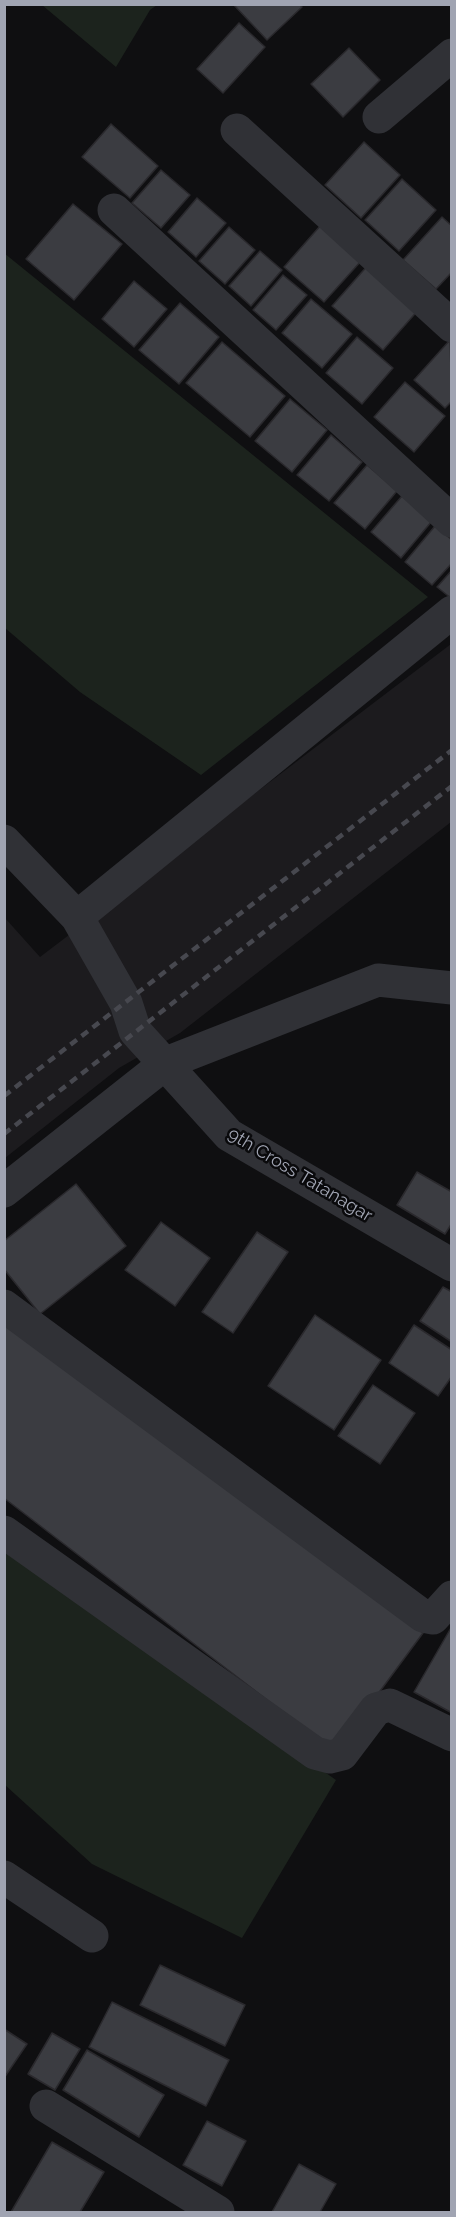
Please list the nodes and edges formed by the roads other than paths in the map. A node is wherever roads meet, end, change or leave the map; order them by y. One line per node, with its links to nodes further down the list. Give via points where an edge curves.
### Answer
1 (452, 55): 2 (street)
2 (379, 117)
3 (237, 130): 5 (street)
4 (114, 210): 6 (street)
5 (452, 326)
6 (452, 521)
7 (452, 612): 9 (street)
8 (4, 841): 9 (street, 9th Cross Tatanagar)
9 (77, 917): 11 (street, 9th Cross Tatanagar, via 126,1003 135,1031)
10 (452, 988): 11 (street, via 378,980)
11 (166, 1063): 12 (street); 13 (street, 9th Cross Tatanagar, via 229,1135)
12 (4, 1191)
13 (452, 1265)
14 (4, 1306): 16 (street, via 423,1616 433,1618)
15 (4, 1532): 17 (street, via 315,1754 342,1754 376,1709 390,1705)
16 (452, 1597)
17 (452, 1735)
18 (4, 1877): 19 (street)
19 (92, 1936)
20 (46, 2106): 21 (street)
21 (218, 2212)

